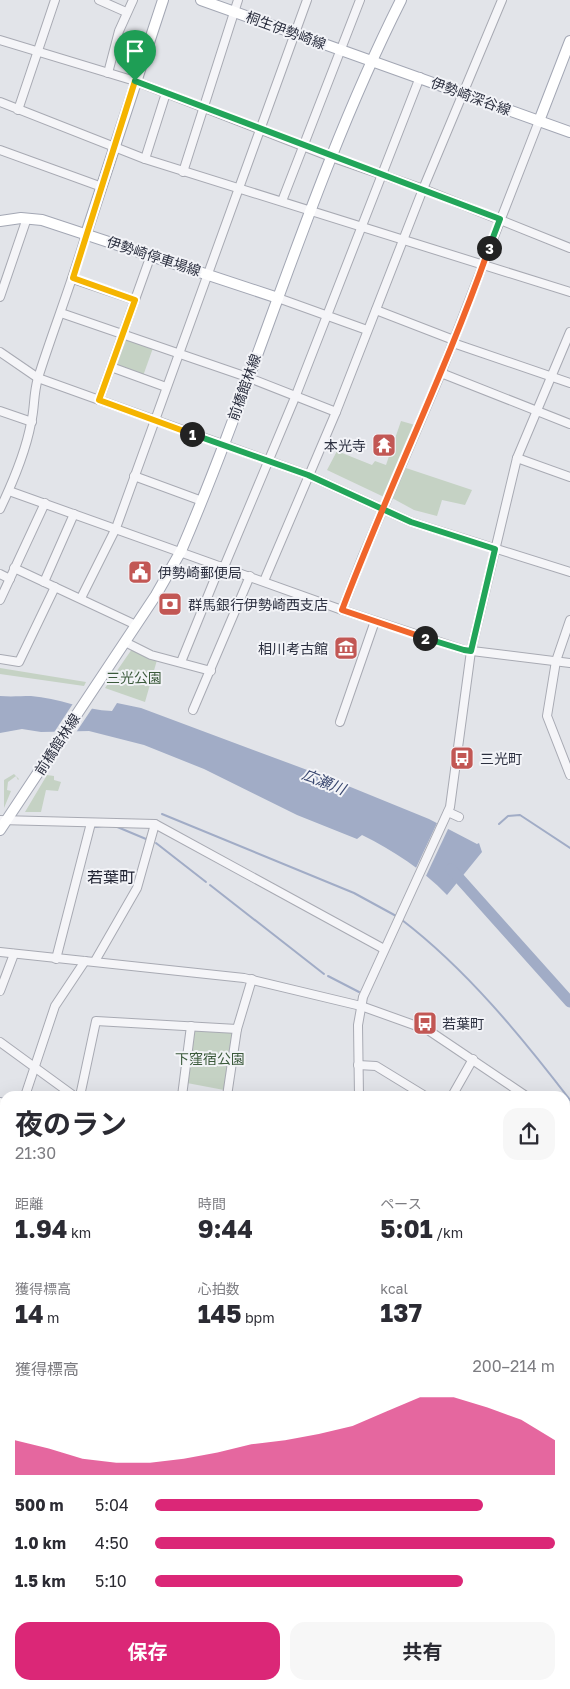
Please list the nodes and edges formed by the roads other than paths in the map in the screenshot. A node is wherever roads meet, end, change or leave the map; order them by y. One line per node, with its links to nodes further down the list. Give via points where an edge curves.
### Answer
1 (55, 0): 17 (street)
2 (99, 0): 11 (street)
3 (133, 0): 11 (street)
4 (163, 0): 21 (main road)
5 (201, 0): 12 (main road, 桐生伊勢崎線)
6 (238, 0): 12 (street)
7 (306, 0): 13 (street)
8 (360, 0): 16 (street)
9 (401, 0): 18 (main road, 前橋館林線)
10 (502, 0): 23 (street)
11 (126, 12): 19 (street)
12 (234, 12): 13 (main road, 桐生伊勢崎線); 25 (street)
13 (294, 34): 16 (main road, 桐生伊勢崎線); 28 (street)
14 (0, 40): 17 (street)
15 (570, 41): 27 (main road)
16 (340, 49): 18 (main road, 桐生伊勢崎線); 30 (street)
17 (38, 51): 19 (street); 26 (street)
18 (371, 59): 20 (main road, 伊勢崎深谷線); 33 (main road, 前橋館林線)
19 (108, 73): 21 (street)
20 (420, 77): 23 (main road, 伊勢崎深谷線); 36 (street)
21 (135, 81): 22 (street); 31 (main road)
22 (166, 93): 25 (street); 34 (street)
23 (464, 93): 27 (main road, 伊勢崎深谷線); 39 (street)
24 (0, 102): 26 (street)
25 (202, 107): 28 (street); 35 (street)
26 (18, 110): 31 (street)
27 (539, 121): 29 (main road, 伊勢崎深谷線); 43 (street)
28 (259, 129): 30 (street); 38 (street)
29 (570, 132)
30 (304, 146): 33 (street); 40 (street)
31 (114, 149): 34 (street); 37 (main road)
32 (0, 150): 37 (street)
33 (331, 157): 36 (street); 41 (main road, 前橋館林線)
34 (145, 159): 35 (street)
35 (183, 172): 38 (street)
36 (382, 174): 39 (street); 45 (street)
37 (102, 187): 46 (main road)
38 (238, 187): 40 (street); 51 (street)
39 (423, 189): 43 (street); 47 (street)
40 (282, 201): 41 (street)
41 (310, 210): 45 (street); 55 (main road, 前橋館林線)
42 (27, 218): 44 (main road, 伊勢崎停車場線); 46 (main road, 伊勢崎停車場線); 54 (street)
43 (500, 219): 48 (street); 50 (street)
44 (0, 221)
45 (362, 227): 47 (street); 59 (street)
46 (86, 234): 49 (main road, 伊勢崎停車場線); 52 (street)
47 (404, 242): 50 (street); 57 (street)
48 (570, 248)
49 (151, 255): 51 (main road, 伊勢崎停車場線); 56 (street)
50 (483, 266): 53 (street); 63 (street)
51 (208, 274): 55 (main road, 伊勢崎停車場線); 65 (street)
52 (73, 278): 56 (street); 58 (street)
53 (570, 292)
54 (0, 297)
55 (278, 298): 59 (street); 70 (main road, 前橋館林線)
56 (135, 300): 62 (street)
57 (376, 310): 60 (street); 63 (street)
58 (61, 313): 62 (street); 69 (street)
59 (327, 316): 60 (street); 73 (street)
60 (367, 330): 77 (street)
61 (570, 332): 68 (street)
62 (123, 334): 65 (street); 66 (street)
63 (454, 341): 67 (street); 68 (street)
64 (0, 352): 69 (street)
65 (179, 354): 70 (street); 72 (street)
66 (111, 368): 72 (street); 74 (street)
67 (441, 373): 76 (street); 91 (street)
68 (551, 377): 71 (street); 76 (street)
69 (38, 378): 74 (street); 79 (street, via 32,399)
70 (247, 378): 73 (street); 81 (main road, 前橋館林線)
71 (570, 383)
72 (166, 386): 78 (street)
73 (296, 395): 77 (street); 83 (street)
74 (99, 400): 78 (street)
75 (0, 411): 79 (street)
76 (537, 411): 80 (street); 82 (street)
77 (336, 412): 84 (street)
78 (154, 420): 81 (street); 85 (street)
79 (32, 422): 87 (street)
80 (570, 424)
81 (223, 445): 83 (street); 88 (main road, 前橋館林線)
82 (517, 458): 86 (street); 94 (street)
83 (268, 462): 84 (street); 96 (street)
84 (308, 475): 91 (street); 102 (street)
85 (134, 476): 88 (street); 93 (street)
86 (570, 477)
87 (9, 491): 89 (street); 90 (street)
88 (202, 500): 95 (main road, 前橋館林線)
89 (45, 503): 92 (street); 97 (street)
90 (0, 509)
91 (382, 509): 94 (street, via 411,522); 107 (street)
92 (74, 514): 93 (street); 103 (street)
93 (116, 528): 95 (street); 105 (street)
94 (495, 549): 98 (street); 112 (street)
95 (181, 551): 96 (street); 110 (main road, 前橋館林線)
96 (222, 566): 100 (street); 115 (street)
97 (14, 568): 101 (street); 103 (street)
98 (570, 572)
99 (0, 574): 101 (street)
100 (250, 576): 102 (street); 117 (street)
101 (10, 579): 106 (street)
102 (264, 581): 107 (street)
103 (44, 582): 104 (street)
104 (56, 587): 105 (street); 113 (street, via 19,662)
105 (81, 598): 110 (street)
106 (0, 600)
107 (342, 610): 109 (street)
108 (570, 620): 114 (street)
109 (375, 622): 112 (street); 119 (street)
110 (136, 625): 111 (main road, 前橋館林線)
111 (125, 642): 115 (street, via 151,655); 123 (main road, 前橋館林線)
112 (471, 651): 114 (street); 121 (street, via 452,801)
113 (0, 659)
114 (556, 660): 116 (street); 120 (street, via 547,721)
115 (181, 662): 117 (street)
116 (570, 663)
117 (211, 671): 118 (street)
118 (193, 710)
119 (340, 722)
120 (570, 775)
121 (447, 814): 122 (street); 127 (street)
122 (459, 817)
123 (3, 820): 124 (street); 126 (main road, 前橋館林線)
124 (91, 823): 125 (street); 130 (street)
125 (155, 824): 127 (street); 132 (street, via 137,888)
126 (0, 830)
127 (384, 949): 135 (street)
128 (0, 952): 129 (street)
129 (14, 954): 130 (street); 134 (street)
130 (56, 959): 131 (street)
131 (85, 961): 132 (street); 141 (street, via 55,1006)
132 (95, 961): 133 (street)
133 (252, 979): 135 (street); 137 (street)
134 (0, 991)
135 (361, 1006): 139 (street, via 428,1030); 140 (street)
136 (191, 1026): 137 (street); 144 (street, via 96,1021); 145 (street)
137 (237, 1029): 146 (street)
138 (0, 1042): 141 (street)
139 (473, 1059): 149 (street); 150 (street)
140 (358, 1065): 147 (street); 148 (street, via 376,1066)
141 (34, 1067): 142 (street); 143 (street)
142 (27, 1091)
143 (67, 1091)
144 (81, 1091)
145 (183, 1091)
146 (228, 1091)
147 (359, 1091)
148 (417, 1091)
149 (455, 1091)
150 (519, 1091)

